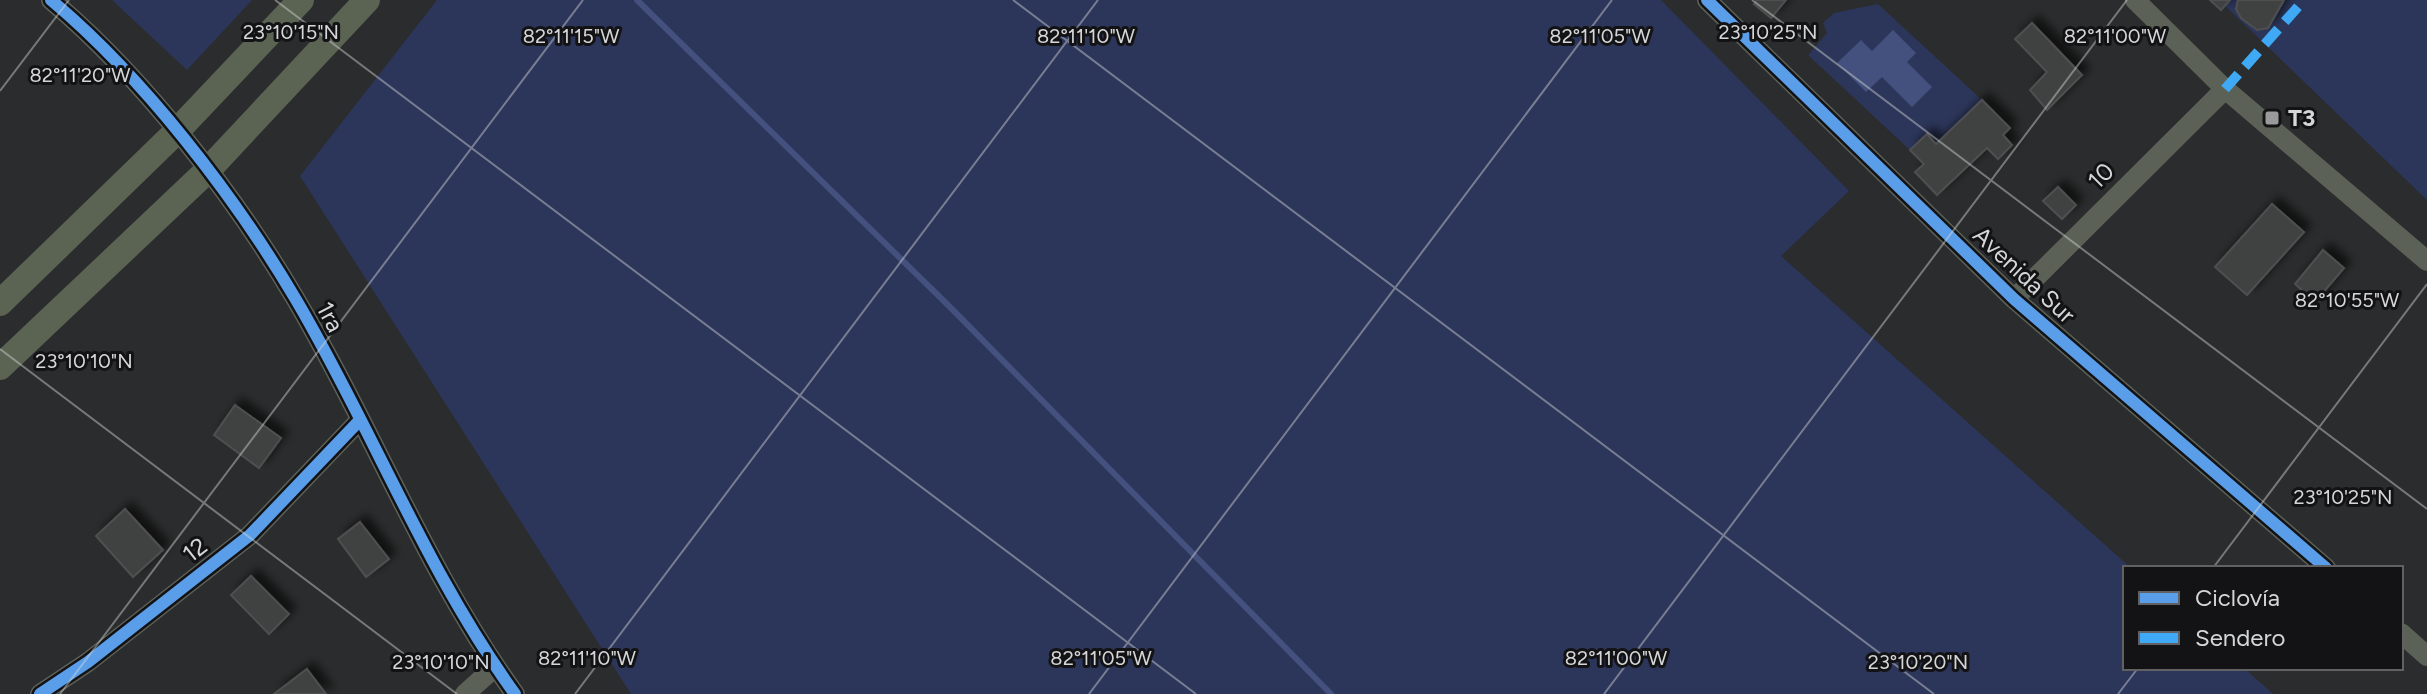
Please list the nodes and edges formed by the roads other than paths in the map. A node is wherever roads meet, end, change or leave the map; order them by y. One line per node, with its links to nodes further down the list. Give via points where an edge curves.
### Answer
1 (51, 0): 7 (street, 1ra, via 93,35)
2 (301, 0): 7 (main road)
3 (367, 0): 8 (main road)
4 (1707, 0): 10 (street, Avenida Sur)
5 (2135, 0): 6 (street)
6 (2225, 89): 9 (street); 10 (street, 10)
7 (176, 132): 8 (street, 1ra); 11 (main road)
8 (208, 170): 12 (main road); 13 (street, 1ra, via 294,298)
9 (2427, 261)
10 (2014, 299): 14 (street, Avenida Sur)
11 (0, 303)
12 (0, 367)
13 (360, 420): 17 (street, 1ra); 18 (street, 12, via 250,535)
14 (2324, 566)
15 (2403, 635): 16 (street)
16 (2427, 656)
17 (495, 667): 19 (street); 20 (street, 1ra)
18 (40, 694)
19 (465, 694)
20 (515, 694)

